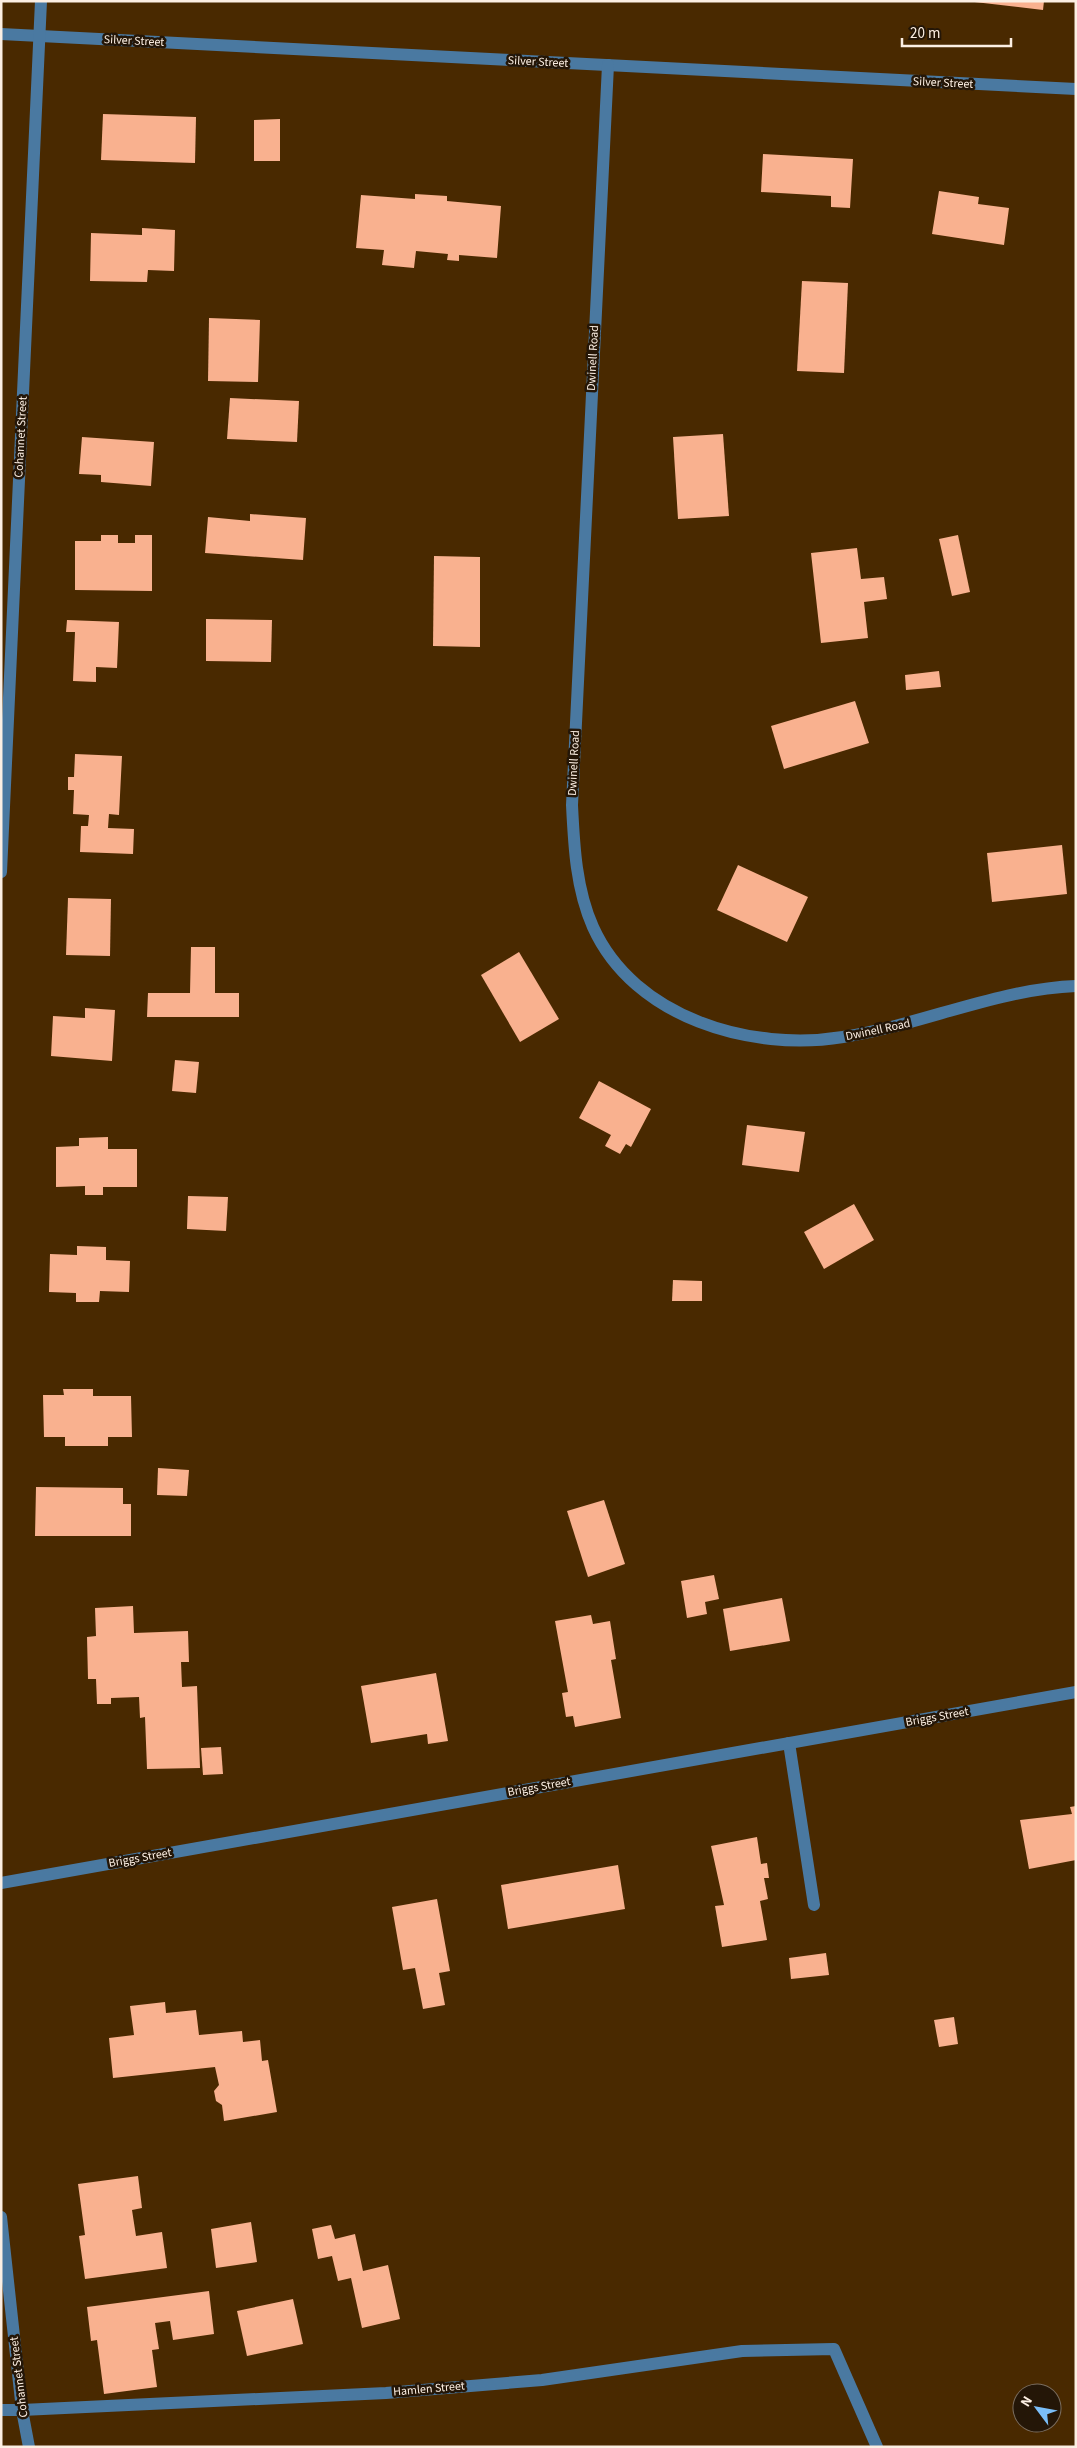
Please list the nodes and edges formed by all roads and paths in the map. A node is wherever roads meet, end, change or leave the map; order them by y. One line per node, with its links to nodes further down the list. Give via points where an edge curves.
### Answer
1 (41, 1): 3 (street, Cohannet Street)
2 (1, 34): 3 (street, Silver Street)
3 (40, 36): 4 (street, Silver Street); 6 (street, Cohannet Street)
4 (608, 65): 5 (street, Silver Street); 8 (street, Dwinell Road, via 572,805 580,887 593,927 613,961 642,990 678,1012 716,1028 771,1039 842,1038 1004,996)
5 (1076, 90)
6 (7, 604): 7 (street, Cohannet Street)
7 (1, 872)
8 (1076, 986)
9 (1076, 1692): 10 (street, Briggs Street)
10 (789, 1743): 11 (street, Briggs Street); 12 (street)
11 (1, 1883)
12 (814, 1905)
13 (1, 2217): 15 (street, Cohannet Street)
14 (1, 2410): 15 (street, Hamlen Street)
15 (22, 2410): 16 (street, Cohannet Street); 17 (street, Hamlen Street, via 386,2393 542,2380 742,2351 834,2349)
16 (29, 2447)
17 (877, 2447)

